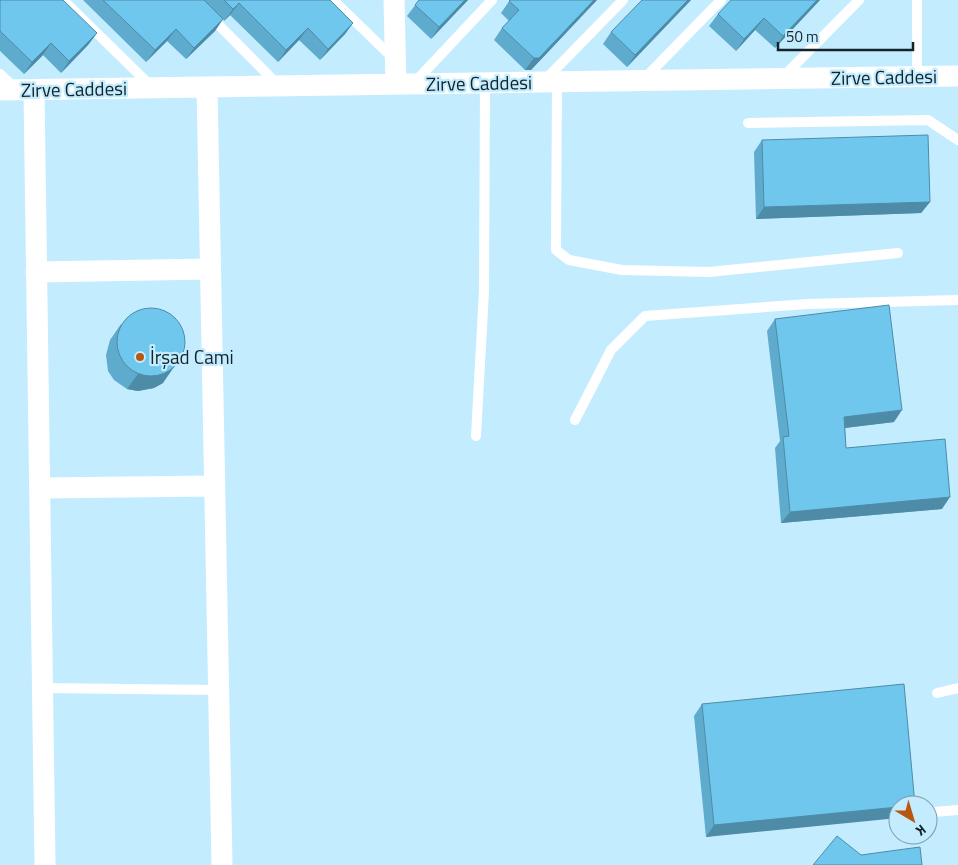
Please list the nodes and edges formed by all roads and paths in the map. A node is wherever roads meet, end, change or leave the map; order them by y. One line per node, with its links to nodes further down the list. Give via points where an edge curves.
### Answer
1 (63, 0): 21 (lane)
2 (194, 0): 19 (lane)
3 (333, 0): 10 (lane)
4 (394, 0): 10 (street)
5 (492, 0): 18 (lane)
6 (623, 0): 16 (lane)
7 (721, 0): 15 (lane)
8 (859, 0): 14 (lane)
9 (917, 0): 12 (lane)
10 (395, 60): 18 (street)
11 (0, 74): 22 (lane)
12 (917, 76): 13 (street, Zirve Caddesi); 14 (street, Zirve Caddesi)
13 (958, 76)
14 (782, 78): 15 (street, Zirve Caddesi)
15 (643, 80): 16 (street, Zirve Caddesi)
16 (550, 82): 17 (street, Zirve Caddesi); 25 (lane, via 556,250 569,260 622,270 709,272)
17 (485, 83): 18 (street, Zirve Caddesi); 30 (lane, via 484,291)
18 (404, 84): 19 (street, Zirve Caddesi)
19 (278, 86): 20 (street, Zirve Caddesi)
20 (207, 87): 21 (street, Zirve Caddesi); 26 (street)
21 (153, 88): 22 (street, Zirve Caddesi)
22 (17, 90): 27 (street)
23 (748, 123): 24 (lane, via 928,120)
24 (958, 140)
25 (898, 254)
26 (210, 269): 27 (street); 31 (street)
27 (36, 272): 32 (street)
28 (958, 300): 29 (lane, via 806,304 645,316 611,350)
29 (575, 420)
30 (476, 436)
31 (214, 486): 32 (street); 35 (street)
32 (40, 488): 33 (street)
33 (42, 688): 35 (lane); 39 (street)
34 (958, 688): 36 (lane)
35 (218, 690): 40 (street)
36 (936, 693)
37 (958, 810): 38 (lane)
38 (938, 812)
39 (45, 865)
40 (222, 865)

